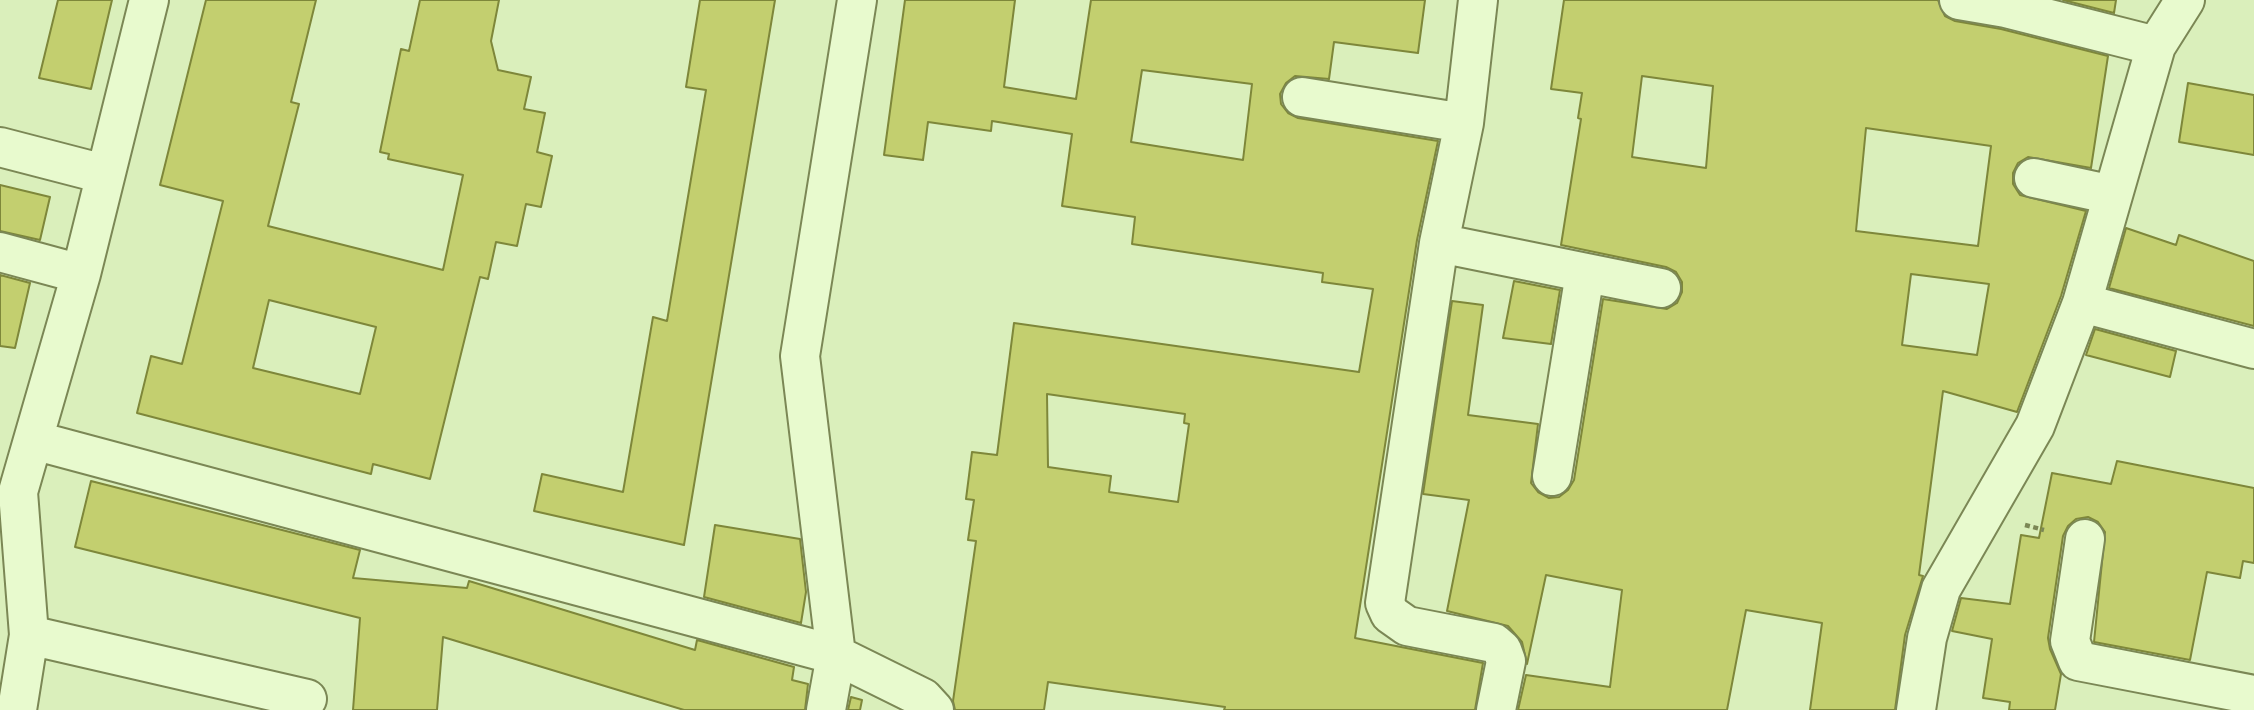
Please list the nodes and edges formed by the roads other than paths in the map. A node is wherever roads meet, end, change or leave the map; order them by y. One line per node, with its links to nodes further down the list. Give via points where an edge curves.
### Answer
1 (149, 0): 10 (lane)
2 (857, 0): 25 (lane, via 800,356)
3 (1478, 0): 8 (lane)
4 (1959, 0): 6 (lane)
5 (2185, 0): 6 (lane)
6 (2156, 46): 12 (lane)
7 (1302, 97): 8 (lane)
8 (1464, 123): 13 (lane)
9 (0, 148): 10 (lane)
10 (104, 174): 16 (lane)
11 (2034, 178): 12 (lane)
12 (2113, 195): 18 (lane)
13 (1439, 243): 15 (lane); 31 (lane, via 1385,603 1390,614 1407,626 1494,643 1502,650 1506,661)
14 (0, 252): 16 (lane)
15 (1585, 273): 17 (lane); 21 (lane)
16 (81, 274): 20 (lane)
17 (1661, 288)
18 (2082, 303): 19 (lane); 32 (lane, via 2035,426 1941,589 1927,638)
19 (2254, 349)
20 (33, 440): 22 (lane); 25 (lane)
21 (1552, 476)
22 (9, 491): 24 (lane)
23 (2085, 539): 26 (lane, via 2070,641 2078,661)
24 (29, 635): 27 (lane); 28 (lane)
25 (836, 655): 29 (lane); 30 (lane, via 923,698)
26 (2254, 695)
27 (307, 699)
28 (17, 710)
29 (826, 710)
30 (934, 710)
31 (1496, 710)
32 (1916, 710)

